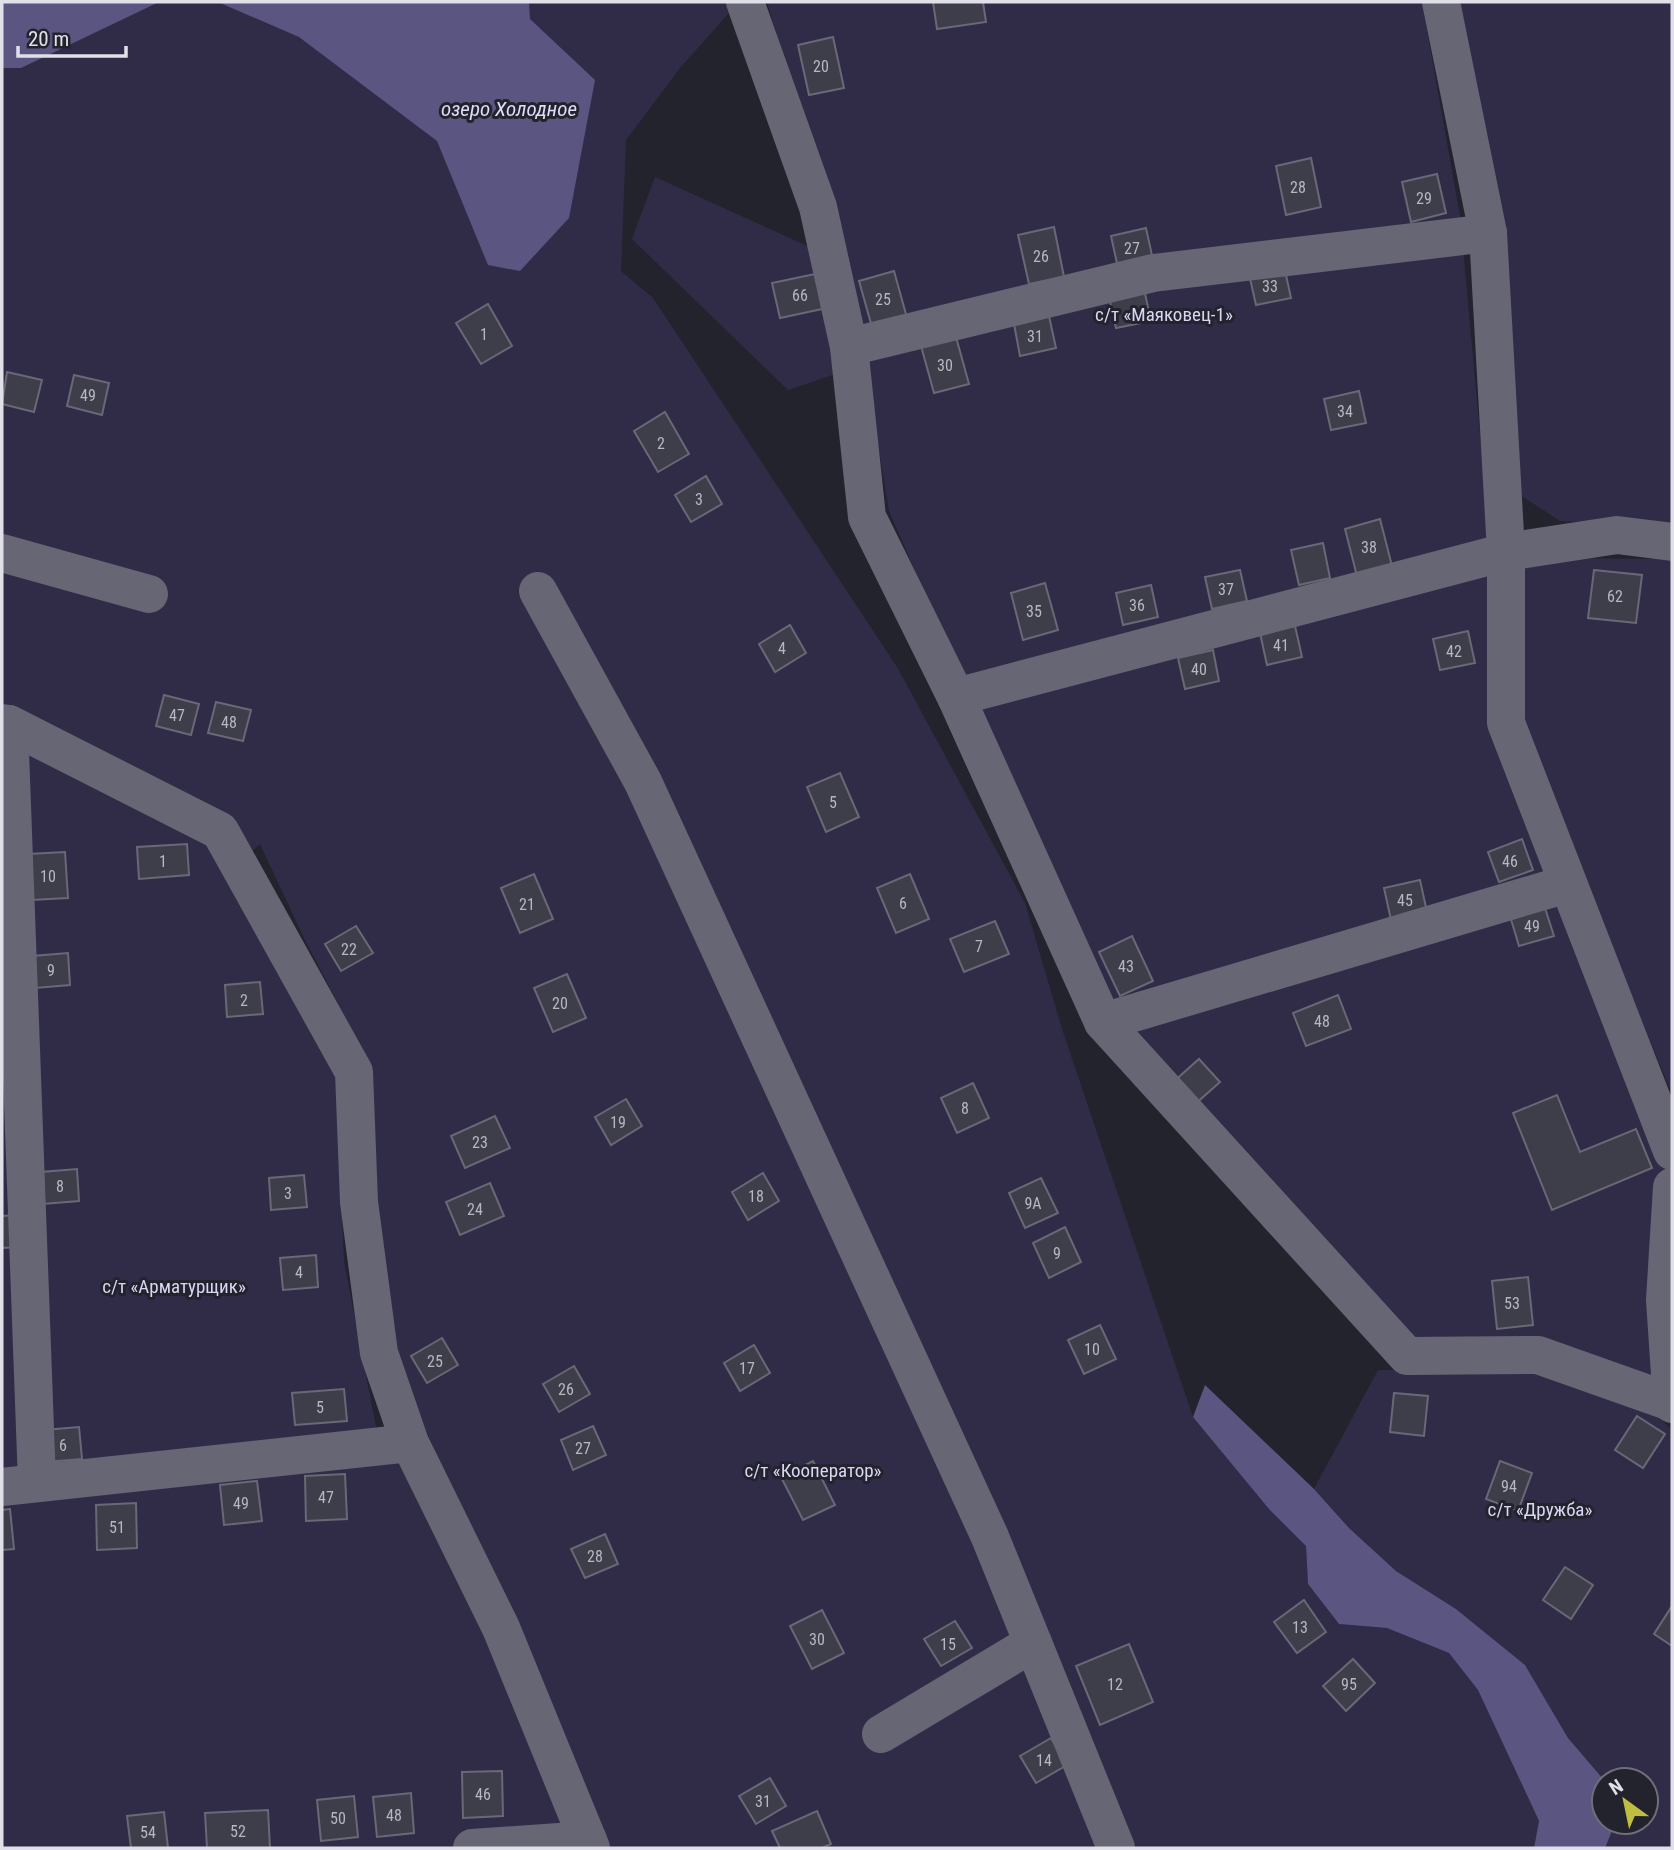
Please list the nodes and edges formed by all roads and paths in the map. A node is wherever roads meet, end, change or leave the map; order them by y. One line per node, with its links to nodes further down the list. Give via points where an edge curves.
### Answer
1 (745, 2): 4 (street, via 818,207)
2 (1441, 2): 3 (street)
3 (1488, 233): 4 (street, via 1153,273); 6 (street)
4 (849, 347): 10 (street, via 867,517)
5 (1672, 542): 6 (street, via 1617,535)
6 (1506, 552): 10 (street); 12 (street, via 1506,723)
7 (2, 553): 9 (street)
8 (538, 591): 19 (street, via 643,782 990,1537)
9 (149, 594)
10 (956, 697): 13 (street)
11 (5, 724): 17 (street, via 220,831 230,848 354,1072 359,1202 379,1353); 18 (street)
12 (1567, 884): 13 (street); 14 (street)
13 (1103, 1022): 16 (street, via 1407,1356 1538,1355)
14 (1672, 1151)
15 (1672, 1187): 16 (street, via 1665,1300)
16 (1671, 1403)
17 (410, 1443): 18 (street); 21 (street, via 501,1628)
18 (20, 1485)
19 (1033, 1643): 20 (street); 23 (street)
20 (881, 1734)
21 (590, 1844): 22 (street)
22 (472, 1848)
23 (1116, 1848)

